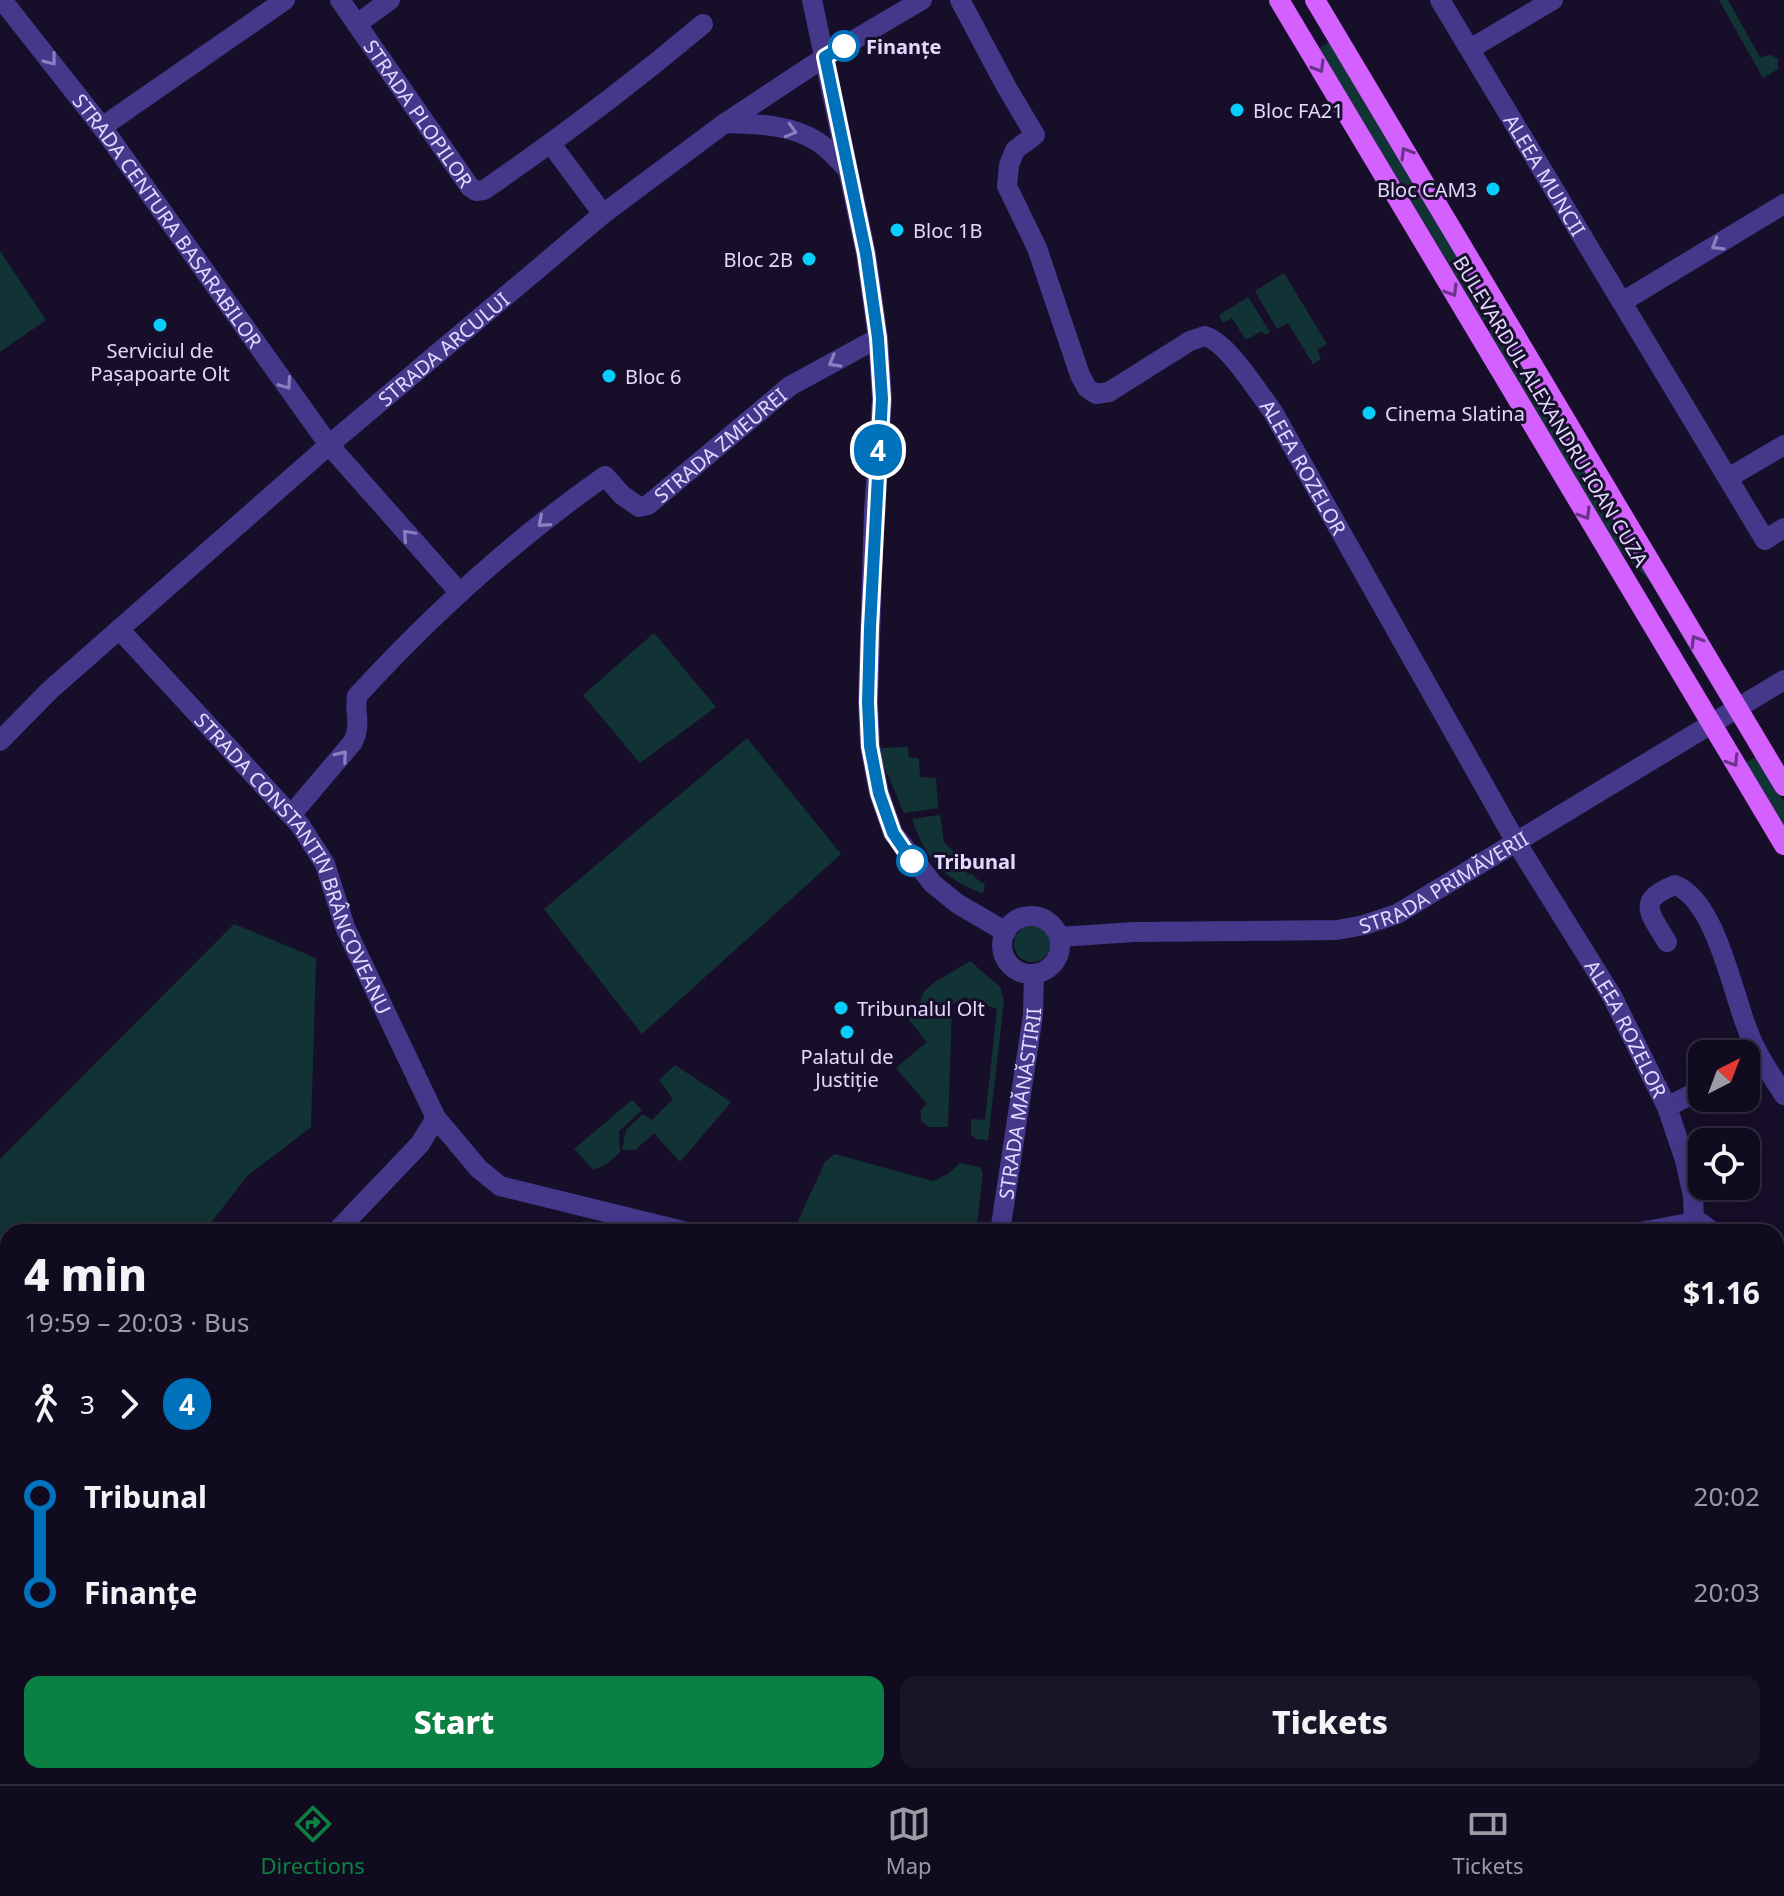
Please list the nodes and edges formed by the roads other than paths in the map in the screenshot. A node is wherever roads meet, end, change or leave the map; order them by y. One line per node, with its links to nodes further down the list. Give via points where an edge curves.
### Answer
1 (2, 0): 17 (street, STRADA CENTURA BASARABILOR, one-way to 17)
2 (285, 0): 17 (street)
3 (340, 0): 12 (street, STRADA PLOPILOR)
4 (390, 0): 12 (street)
5 (812, 0): 15 (street)
6 (922, 0): 15 (street, STRADA ARCULUI)
7 (960, 0): 36 (street, ALEEA ROZELOR, via 1035,135 1015,150 1007,186 1037,248 1087,388 1096,394 1109,392 1197,337 1220,343 1273,412)
8 (1279, 0): 32 (main road, BULEVARDUL ALEXANDRU IOAN CUZA, one-way to 32)
9 (1315, 0): 31 (main road, BULEVARDUL ALEXANDRU IOAN CUZA, one-way to 9)
10 (1440, 0): 14 (street, ALEEA MUNCII)
11 (1553, 0): 14 (street)
12 (357, 24): 18 (street, STRADA PLOPILOR, via 476,191)
13 (703, 24): 18 (street, STRADA PLOPILOR)
14 (1470, 49): 22 (street, ALEEA MUNCII)
15 (825, 57): 16 (street, STRADA ARCULUI); 19 (street)
16 (725, 123): 19 (street, one-way to 19, via 797,131); 21 (street, STRADA ARCULUI)
17 (102, 127): 24 (street, STRADA CENTURA BASARABILOR, one-way to 24)
18 (551, 144): 21 (street)
19 (846, 168): 23 (street)
20 (1784, 204): 22 (street, one-way to 22)
21 (603, 214): 24 (street, STRADA ARCULUI)
22 (1622, 302): 26 (street, ALEEA MUNCII)
23 (878, 338): 28 (street, STRADA ZMEUREI, one-way to 28, via 790,386 648,505 632,504 605,476); 38 (street, via 882,399 868,702 879,793 893,833 933,884)
24 (329, 445): 28 (street, one-way to 24); 29 (street, STRADA ARCULUI)
25 (1784, 445): 26 (street)
26 (1728, 478): 27 (street, ALEEA MUNCII, via 1765,540)
27 (1784, 528)
28 (460, 593): 35 (street, STRADA ZMEUREI, one-way to 28, via 353,742 359,729 357,696)
29 (119, 629): 33 (street, STRADA ARCULUI); 35 (street, STRADA CONSTANTIN BRÂNCOVEANU)
30 (1784, 680): 31 (street, STRADA PRIMĂVERII)
31 (1736, 708): 32 (street, STRADA PRIMĂVERII); 34 (main road, BULEVARDUL ALEXANDRU IOAN CUZA)
32 (1710, 724): 36 (street, STRADA PRIMĂVERII); 37 (main road, BULEVARDUL ALEXANDRU IOAN CUZA, one-way to 37)
33 (0, 741)
34 (1784, 786)
35 (291, 815): 47 (street, STRADA CONSTANTIN BRÂNCOVEANU, via 325,864 345,927)
36 (1516, 842): 39 (street, STRADA PRIMĂVERII, via 1397,914 1364,925); 46 (street, ALEEA ROZELOR, via 1612,996)
37 (1784, 845)
38 (1006, 932): 39 (street, via 1018,920 1034,917 1050,923); 41 (street, via 1005,957 1017,970)
39 (1059, 937): 41 (street, via 1055,961)
40 (1667, 942): 42 (street, via 1648,909 1649,901 1675,885 1686,889 1707,920 1731,977)
41 (1034, 974): 51 (street, STRADA MĂNĂSTIRII, via 1033,1015)
42 (1748, 1040)
43 (1760, 1066): 44 (street)
44 (1784, 1095)
45 (1688, 1096): 46 (street, ALEEA ROZELOR)
46 (1667, 1107): 48 (street, ALEEA ROZELOR, via 1685,1160)
47 (436, 1118): 49 (street, via 420,1144); 50 (street, STRADA CONSTANTIN BRÂNCOVEANU, via 500,1186)
48 (1694, 1222): 52 (street); 53 (street)
49 (344, 1224)
50 (654, 1224)
51 (1001, 1224)
52 (1683, 1224)
53 (1702, 1224)

